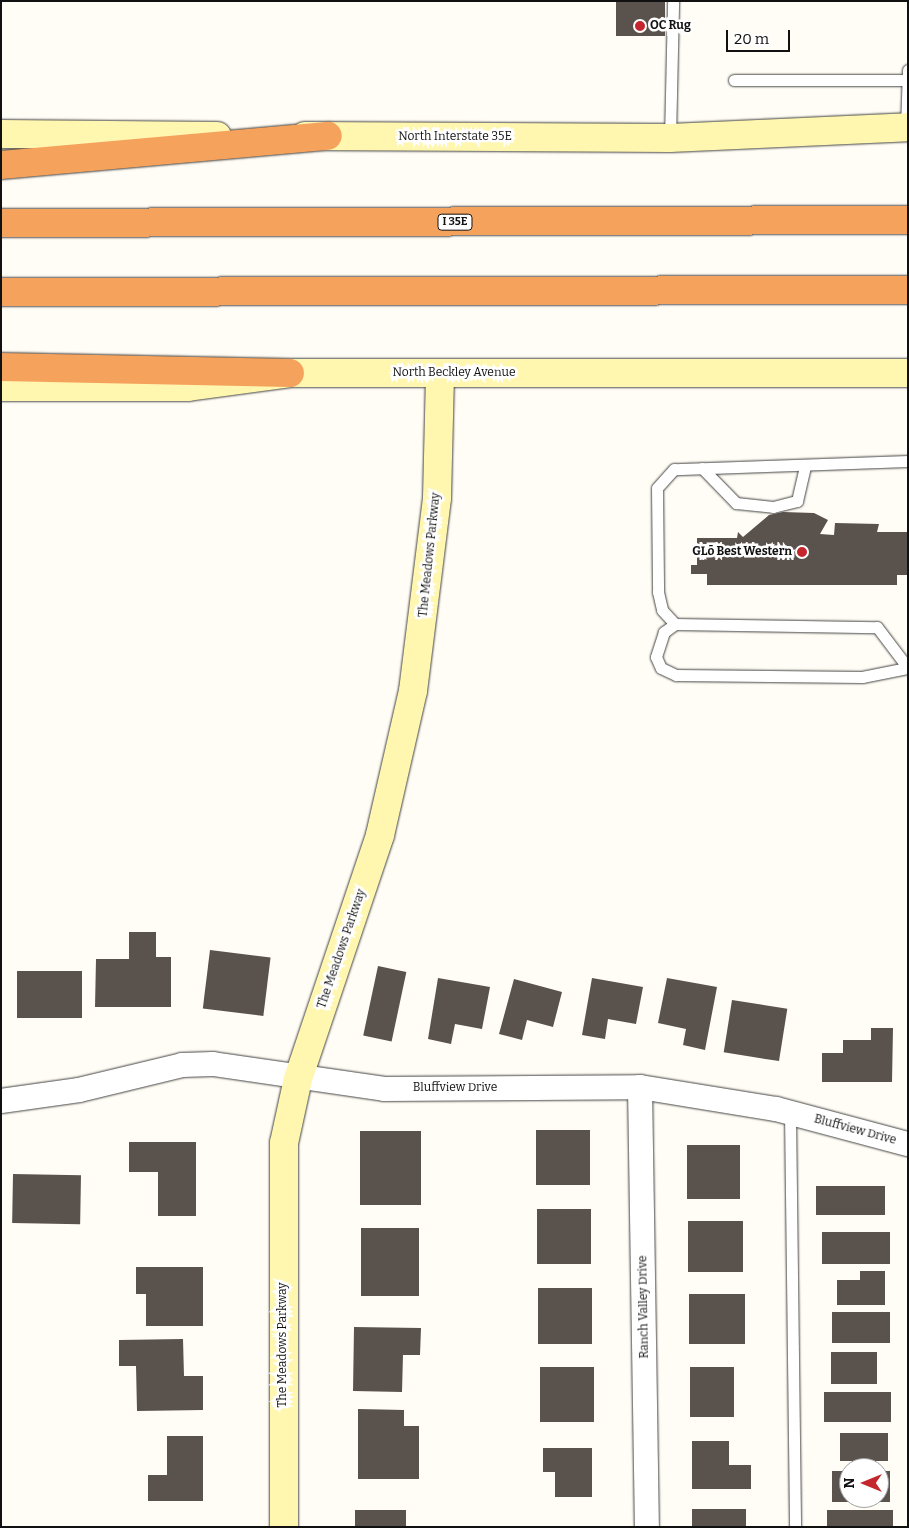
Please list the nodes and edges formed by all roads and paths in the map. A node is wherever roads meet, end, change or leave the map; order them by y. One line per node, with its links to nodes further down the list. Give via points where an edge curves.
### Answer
1 (673, 1): 8 (lane)
2 (908, 70): 4 (lane)
3 (734, 80): 4 (lane)
4 (908, 80): 5 (lane)
5 (907, 127): 8 (main road, North Interstate 35E)
6 (1, 134): 7 (main road, North Interstate 35E)
7 (328, 136): 8 (main road, North Interstate 35E); 9 (highway)
8 (670, 138)
9 (1, 165)
10 (908, 220): 11 (highway, I 35E)
11 (1, 223)
12 (908, 290): 13 (highway)
13 (1, 292)
14 (1, 367): 16 (highway)
15 (908, 372): 17 (main road, North Beckley Avenue)
16 (290, 373): 17 (main road, North Beckley Avenue); 18 (main road, North Beckley Avenue, via 188,387)
17 (440, 373): 24 (main road, The Meadows Parkway, via 437,498 414,691 380,835)
18 (1, 387)
19 (908, 461): 20 (lane)
20 (805, 465): 21 (lane); 21 (lane, via 797,501 773,507 736,503)
21 (702, 468): 22 (lane, via 674,469 657,488 658,592 662,610)
22 (675, 624): 23 (lane, via 876,627); 23 (lane, via 664,632 656,657 661,668 676,675 862,677)
23 (907, 668)
24 (298, 1079): 25 (street, Bluffview Drive, via 384,1089); 26 (street, Bluffview Drive, via 230,1065 182,1065 79,1090); 29 (main road, The Meadows Parkway, via 284,1143)
25 (640, 1086): 27 (street, Bluffview Drive); 30 (street, Ranch Valley Drive)
26 (1, 1101)
27 (790, 1112): 28 (street, Bluffview Drive); 31 (lane)
28 (908, 1144)
29 (284, 1527)
30 (647, 1527)
31 (795, 1527)

